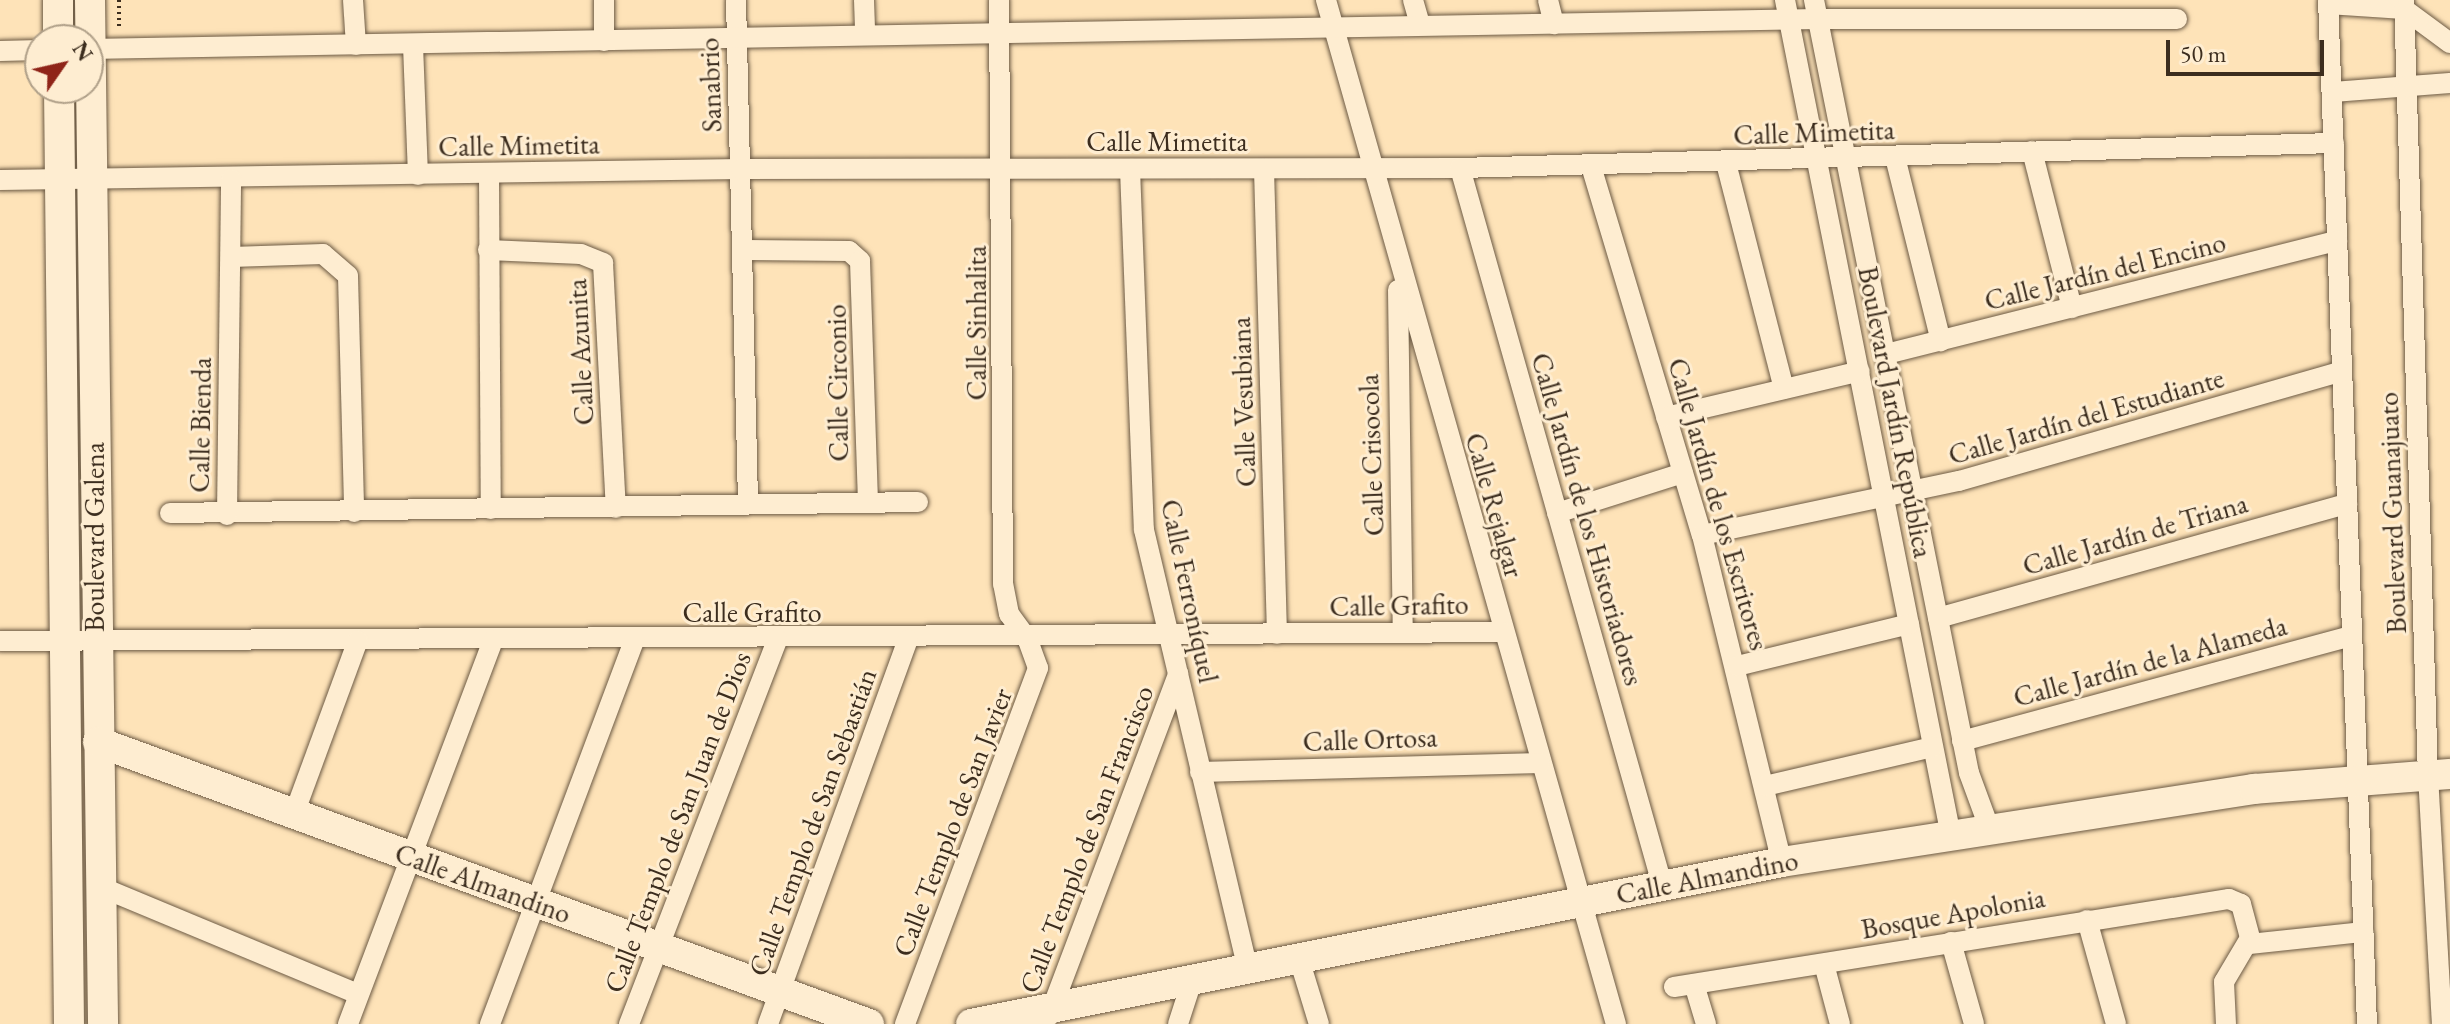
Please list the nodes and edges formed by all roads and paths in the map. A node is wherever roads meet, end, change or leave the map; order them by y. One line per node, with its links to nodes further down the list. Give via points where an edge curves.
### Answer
1 (58, 0): 20 (street)
2 (90, 0): 21 (street, Boulevard Galena)
3 (119, 0): 28 (path)
4 (353, 0): 31 (street)
5 (604, 0): 29 (street)
6 (736, 0): 27 (street, Sanabrio)
7 (864, 0): 25 (street)
8 (999, 0): 26 (street, Calle Sinhalita)
9 (1326, 0): 24 (street, Calle Rejalgar)
10 (1413, 0): 23 (street)
11 (1548, 0): 22 (street)
12 (1916, 0): 18 (street)
13 (2328, 2): 14 (street); 38 (street, Boulevard Guanajuato)
14 (2404, 4): 30 (street); 37 (street, Boulevard Guanajuato)
15 (1816, 9): 16 (street); 18 (street); 44 (street, Boulevard Jardín República)
16 (1787, 10): 22 (street); 45 (street, Boulevard Jardín República)
17 (2123, 10): 18 (street); 19 (street)
18 (1902, 18)
19 (2177, 19)
20 (58, 24)
21 (95, 24)
22 (1554, 24): 23 (street)
23 (1420, 25): 24 (street)
24 (1333, 29): 26 (street); 53 (street, Calle Rejalgar)
25 (865, 34): 26 (street); 27 (street)
26 (999, 36): 50 (street, Calle Sinhalita)
27 (737, 37): 29 (street); 49 (street, Sanabrio)
28 (104, 39)
29 (604, 41): 32 (street)
30 (2450, 43)
31 (356, 45): 32 (street); 33 (street)
32 (413, 45): 55 (street)
33 (104, 49)
34 (24, 50): 35 (street)
35 (0, 51)
36 (2450, 83): 37 (street)
37 (2407, 86): 38 (street); 109 (street, Boulevard Guanajuato)
38 (2333, 92): 41 (street, Boulevard Guanajuato)
39 (59, 104): 57 (street, Boulevard Galena)
40 (97, 104): 56 (street, Boulevard Galena)
41 (2334, 143): 42 (street, Calle Mimetita); 60 (street, Boulevard Guanajuato)
42 (2032, 151): 43 (street, Calle Mimetita); 65 (street)
43 (1895, 157): 44 (street, Calle Mimetita); 66 (street)
44 (1847, 159): 45 (street, Calle Mimetita); 67 (street, Boulevard Jardín República)
45 (1817, 160): 46 (street, Calle Mimetita); 68 (street, Boulevard Jardín República)
46 (1726, 163): 47 (street, Calle Mimetita); 70 (street)
47 (1591, 166): 48 (street, Calle Mimetita); 71 (street, Calle Jardín de los Escritores)
48 (1460, 168): 53 (street, Calle Mimetita); 83 (street, Calle Jardín de los Historiadores)
49 (741, 169): 50 (street, Calle Mimetita); 54 (street, Calle Mimetita); 62 (street)
50 (1004, 169): 51 (street, Calle Mimetita); 98 (street, Calle Sinhalita, via 1003,584 1009,614)
51 (1130, 169): 52 (street, Calle Mimetita); 92 (street, Calle Ferroníquel, via 1141,495)
52 (1264, 169): 53 (street, Calle Mimetita); 90 (street, Calle Vesubiana)
53 (1371, 169): 64 (street, Calle Rejalgar)
54 (489, 173): 55 (street, Calle Mimetita); 61 (street)
55 (418, 175): 58 (street, Calle Mimetita)
56 (93, 176): 57 (street, Calle Mimetita); 58 (street, Calle Mimetita); 101 (street, Boulevard Galena)
57 (60, 178): 59 (street, Calle Mimetita); 100 (street, Boulevard Galena)
58 (231, 179): 63 (street, Calle Bienda)
59 (0, 180)
60 (2337, 241): 65 (street, Calle Jardín del Encino); 69 (street, Boulevard Guanajuato)
61 (488, 250): 79 (street, Calle Azunita, via 581,254 603,263); 80 (street)
62 (746, 250): 75 (street, Calle Circonio, via 849,251 860,261); 77 (street)
63 (231, 257): 81 (street, via 323,254 348,276); 84 (street, Calle Bienda)
64 (1399, 276): 88 (street, Calle Rejalgar); 89 (street, Calle Crisocola, via 1394,337)
65 (2072, 308): 66 (street, Calle Jardín del Encino)
66 (1941, 341): 67 (street, Calle Jardín del Encino)
67 (1886, 354): 73 (street, Boulevard Jardín República)
68 (1860, 371): 70 (street); 74 (street, Boulevard Jardín República)
69 (2342, 371): 73 (street, Calle Jardín del Estudiante); 78 (street, Boulevard Guanajuato)
70 (1784, 389): 71 (street)
71 (1666, 417): 72 (street, Calle Jardín de los Escritores)
72 (1683, 473): 83 (street); 85 (street, Calle Jardín de los Escritores)
73 (1914, 493): 74 (street, Calle Jardín del Estudiante); 86 (street, Boulevard Jardín República)
74 (1886, 498): 85 (street, Calle Jardín del Estudiante); 87 (street, Boulevard Jardín República)
75 (868, 502): 76 (street); 77 (street, Calle Circonio)
76 (918, 502)
77 (748, 503): 79 (street, Calle Circonio)
78 (2347, 504): 86 (street, Calle Jardín de Triana); 91 (street, Boulevard Guanajuato)
79 (616, 508): 80 (street)
80 (491, 509): 81 (street, Calle Bienda)
81 (354, 512): 84 (street, Calle Bienda)
82 (170, 513): 84 (street)
83 (1557, 513): 118 (street, Calle Jardín de los Historiadores)
84 (227, 515)
85 (1702, 535): 102 (street, Calle Jardín de los Escritores)
86 (1938, 618): 104 (street, Boulevard Jardín República)
87 (1909, 624): 102 (street); 106 (street, Boulevard Jardín República)
88 (1503, 632): 89 (street, Calle Grafito); 107 (street, Calle Rejalgar)
89 (1403, 633): 90 (street, Calle Grafito)
90 (1277, 634): 92 (street, Calle Grafito)
91 (2352, 636): 104 (street, Calle Jardín de la Alameda); 110 (street, Boulevard Guanajuato)
92 (1170, 637): 98 (street, Calle Grafito); 103 (street, Calle Ferroníquel)
93 (358, 640): 94 (street, Calle Grafito); 101 (street, Calle Grafito); 112 (street)
94 (493, 640): 95 (street, Calle Grafito); 115 (street)
95 (634, 640): 96 (street, Calle Grafito); 120 (street)
96 (777, 640): 97 (street, Calle Grafito); 126 (street, Calle Templo de San Juan de Dios)
97 (908, 640): 98 (street, Calle Grafito); 131 (street, Calle Templo de San Sebastián)
98 (1028, 640): 142 (street, Calle Templo de San Javier, via 1038,668 1035,685)
99 (0, 641): 100 (street, Calle Grafito)
100 (63, 641): 101 (street, Calle Grafito); 135 (street, Boulevard Galena)
101 (94, 641): 105 (street, Boulevard Galena)
102 (1737, 666): 111 (street, Calle Jardín de los Escritores)
103 (1178, 674): 108 (street, Calle Ferroníquel); 133 (street, Calle Templo de San Francisco)
104 (1962, 741): 113 (street, Boulevard Jardín República)
105 (98, 742): 112 (street, Calle Almandino); 119 (street, Boulevard Galena)
106 (1933, 747): 111 (street); 114 (street, Boulevard Jardín República)
107 (1540, 763): 108 (street, Calle Ortosa); 121 (street, Calle Rejalgar)
108 (1200, 772): 129 (street, Calle Ferroníquel)
109 (2439, 774): 110 (street, Calle Almandino); 117 (street, Boulevard Guanajuato)
110 (2357, 780): 113 (street, Calle Almandino, via 2254,789); 123 (street, Boulevard Guanajuato)
111 (1765, 786): 116 (street, Calle Jardín de los Escritores)
112 (294, 814): 115 (street, Calle Almandino)
113 (1990, 830): 114 (street, Calle Almandino)
114 (1951, 836): 116 (street, Calle Almandino)
115 (411, 857): 120 (street, Calle Almandino); 132 (street)
116 (1782, 862): 118 (street, Calle Almandino)
117 (2442, 882): 134 (street, Boulevard Guanajuato)
118 (1662, 884): 121 (street, Calle Almandino)
119 (101, 887): 132 (street); 136 (street, Boulevard Galena)
120 (538, 902): 126 (street, Calle Almandino); 138 (street)
121 (1580, 902): 127 (street, Calle Almandino); 146 (street, Calle Rejalgar)
122 (2087, 920): 124 (street, Bosque Apolonia); 125 (street, Bosque Apolonia, via 2222,900 2241,904); 150 (street)
123 (2363, 932): 125 (street); 152 (street, Boulevard Guanajuato)
124 (1951, 942): 128 (street, Bosque Apolonia); 149 (street)
125 (2250, 944): 151 (street, via 2224,982)
126 (659, 949): 131 (street, Calle Almandino); 139 (street, Calle Templo de San Juan de Dios)
127 (1300, 962): 129 (street, Calle Almandino); 145 (street)
128 (1824, 964): 147 (street, Bosque Apolonia, via 1684,985); 148 (street)
129 (1248, 971): 130 (street, Calle Almandino)
130 (1192, 981): 133 (street, Calle Almandino); 144 (street)
131 (779, 993): 140 (street, Calle Templo de San Sebastián); 141 (street, Calle Almandino)
132 (358, 994): 137 (street)
133 (1049, 1016): 143 (street, Calle Almandino)
134 (2445, 1018)
135 (69, 1024)
136 (103, 1024)
137 (348, 1024)
138 (490, 1024)
139 (629, 1024)
140 (768, 1024)
141 (869, 1024)
142 (905, 1024)
143 (971, 1024)
144 (1178, 1024)
145 (1319, 1024)
146 (1616, 1024)
147 (1706, 1024)
148 (1840, 1024)
149 (1974, 1024)
150 (2116, 1024)
151 (2226, 1024)
152 (2367, 1024)

